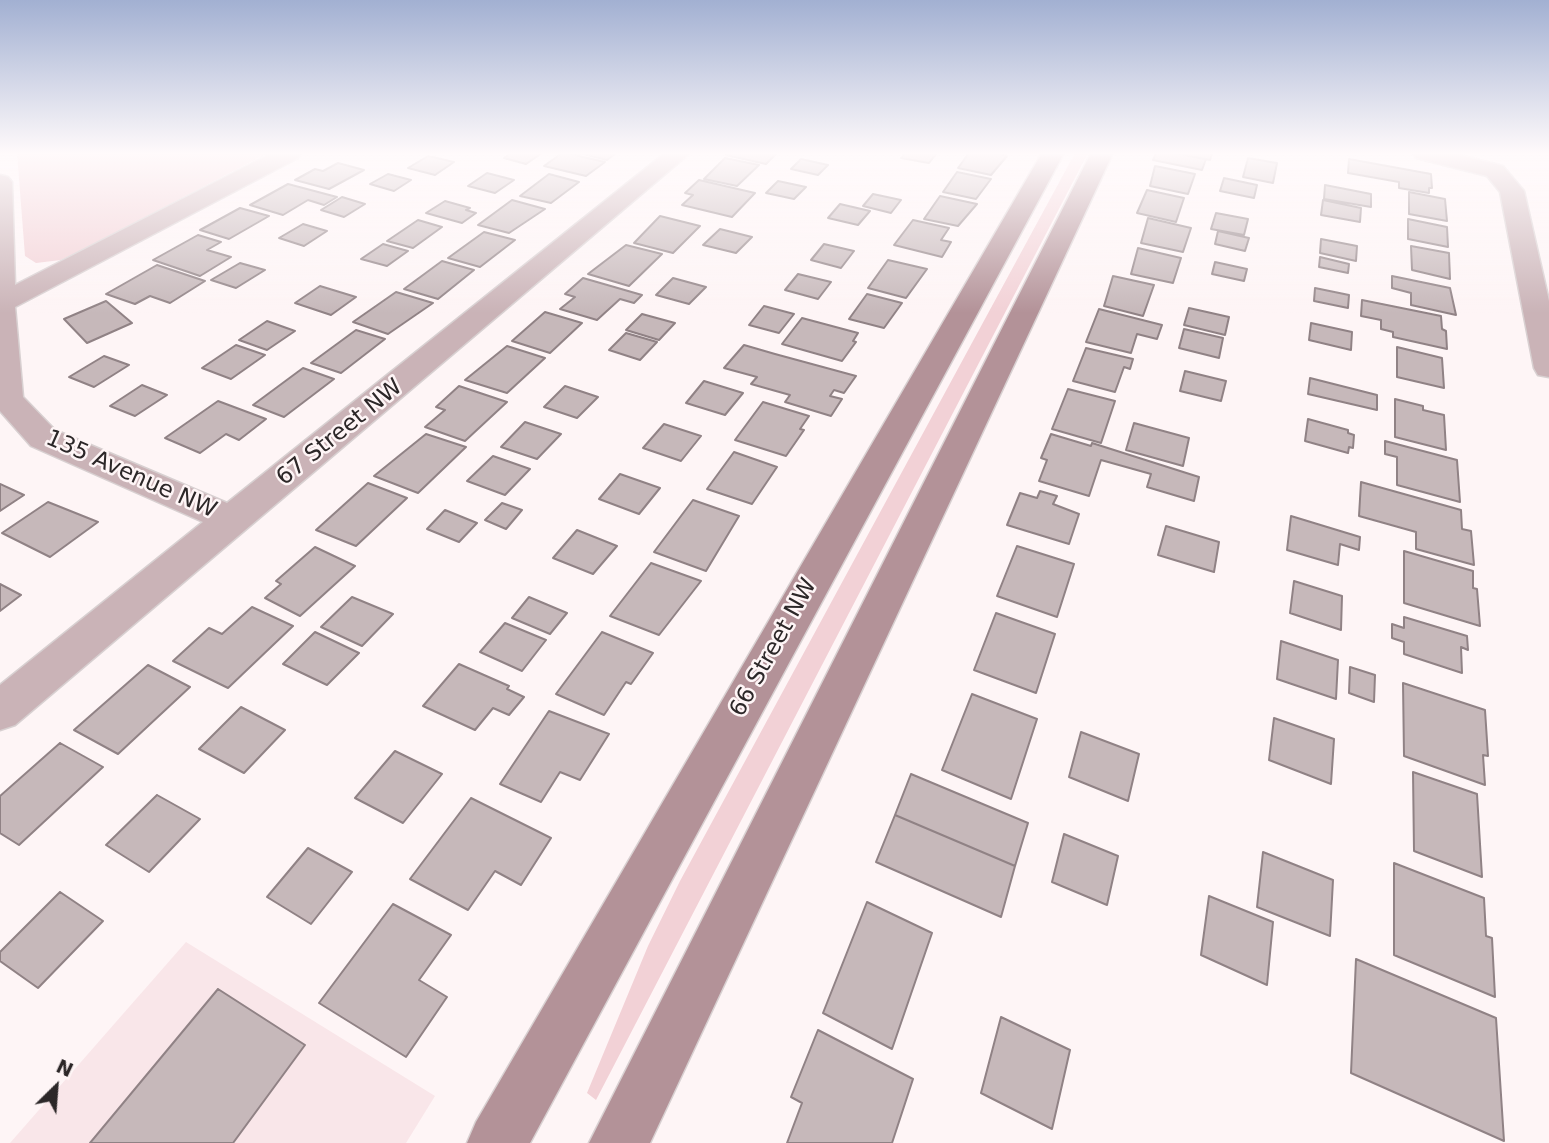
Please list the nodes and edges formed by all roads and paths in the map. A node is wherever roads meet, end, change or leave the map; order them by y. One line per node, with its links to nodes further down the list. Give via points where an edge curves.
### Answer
1 (0, 206): 7 (street, 135 Avenue NW)
2 (187, 206): 7 (street)
3 (615, 206): 9 (street, 67 Street NW)
4 (1023, 206): 11 (main road, 66 Street NW)
5 (1076, 206): 12 (main road)
6 (1515, 206): 8 (street)
7 (1, 303): 9 (street, 135 Avenue NW, via 7,399 43,438)
8 (1549, 369)
9 (234, 521): 10 (street, 67 Street NW)
10 (0, 711)
11 (497, 1143)
12 (619, 1143)

